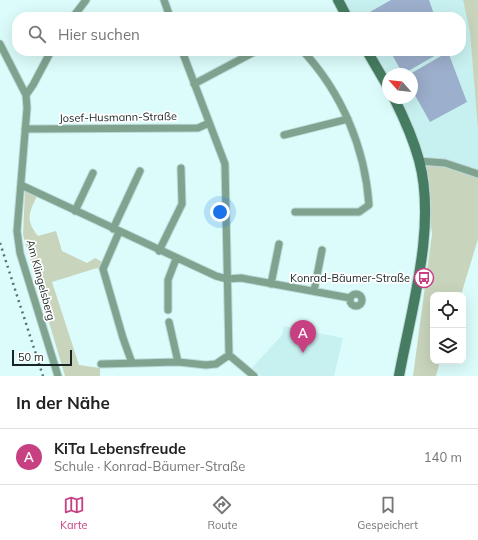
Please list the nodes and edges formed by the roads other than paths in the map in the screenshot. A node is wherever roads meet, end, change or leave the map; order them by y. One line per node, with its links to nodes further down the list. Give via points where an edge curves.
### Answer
1 (86, 0): 4 (street)
2 (164, 0): 5 (street)
3 (338, 0): 6 (street)
4 (77, 12)
5 (168, 12)
6 (344, 12)
7 (0, 44): 15 (street)
8 (48, 56): 15 (street)
9 (184, 56): 14 (street)
10 (247, 56): 14 (street)
11 (308, 56): 17 (street, via 333,90)
12 (370, 56): 13 (street)
13 (382, 77)
14 (194, 84): 18 (street)
15 (26, 95): 19 (street, Am Klingelsberg)
16 (397, 104): 21 (street)
17 (348, 119): 20 (street); 28 (street, via 358,142 367,178 369,205 359,212)
18 (209, 122): 19 (street, Josef-Husmann-Straße, via 198,128); 34 (street, via 225,164)
19 (25, 129): 26 (street, Am Klingelsberg)
20 (284, 135)
21 (420, 161): 25 (street, via 445,163); 46 (street, via 424,238)
22 (181, 168): 31 (street, via 182,204)
23 (140, 171): 29 (street)
24 (93, 173): 27 (street)
25 (478, 174)
26 (21, 185): 27 (street); 44 (street, Am Klingelsberg, via 17,231 20,253)
27 (75, 211): 29 (street)
28 (295, 212)
29 (116, 231): 31 (street); 42 (street, via 103,269)
30 (279, 244): 35 (street)
31 (159, 250): 33 (street)
32 (322, 250): 36 (street)
33 (176, 259): 34 (street); 38 (street, via 168,280)
34 (227, 279): 35 (street, via 241,278); 40 (street)
35 (271, 284): 36 (street)
36 (314, 291): 37 (street)
37 (350, 298)
38 (168, 310)
39 (168, 322): 41 (street)
40 (229, 355): 41 (street, via 216,364); 45 (street)
41 (178, 362): 42 (street)
42 (132, 363): 43 (street)
43 (101, 364)
44 (58, 376)
45 (254, 376)
46 (399, 376)

